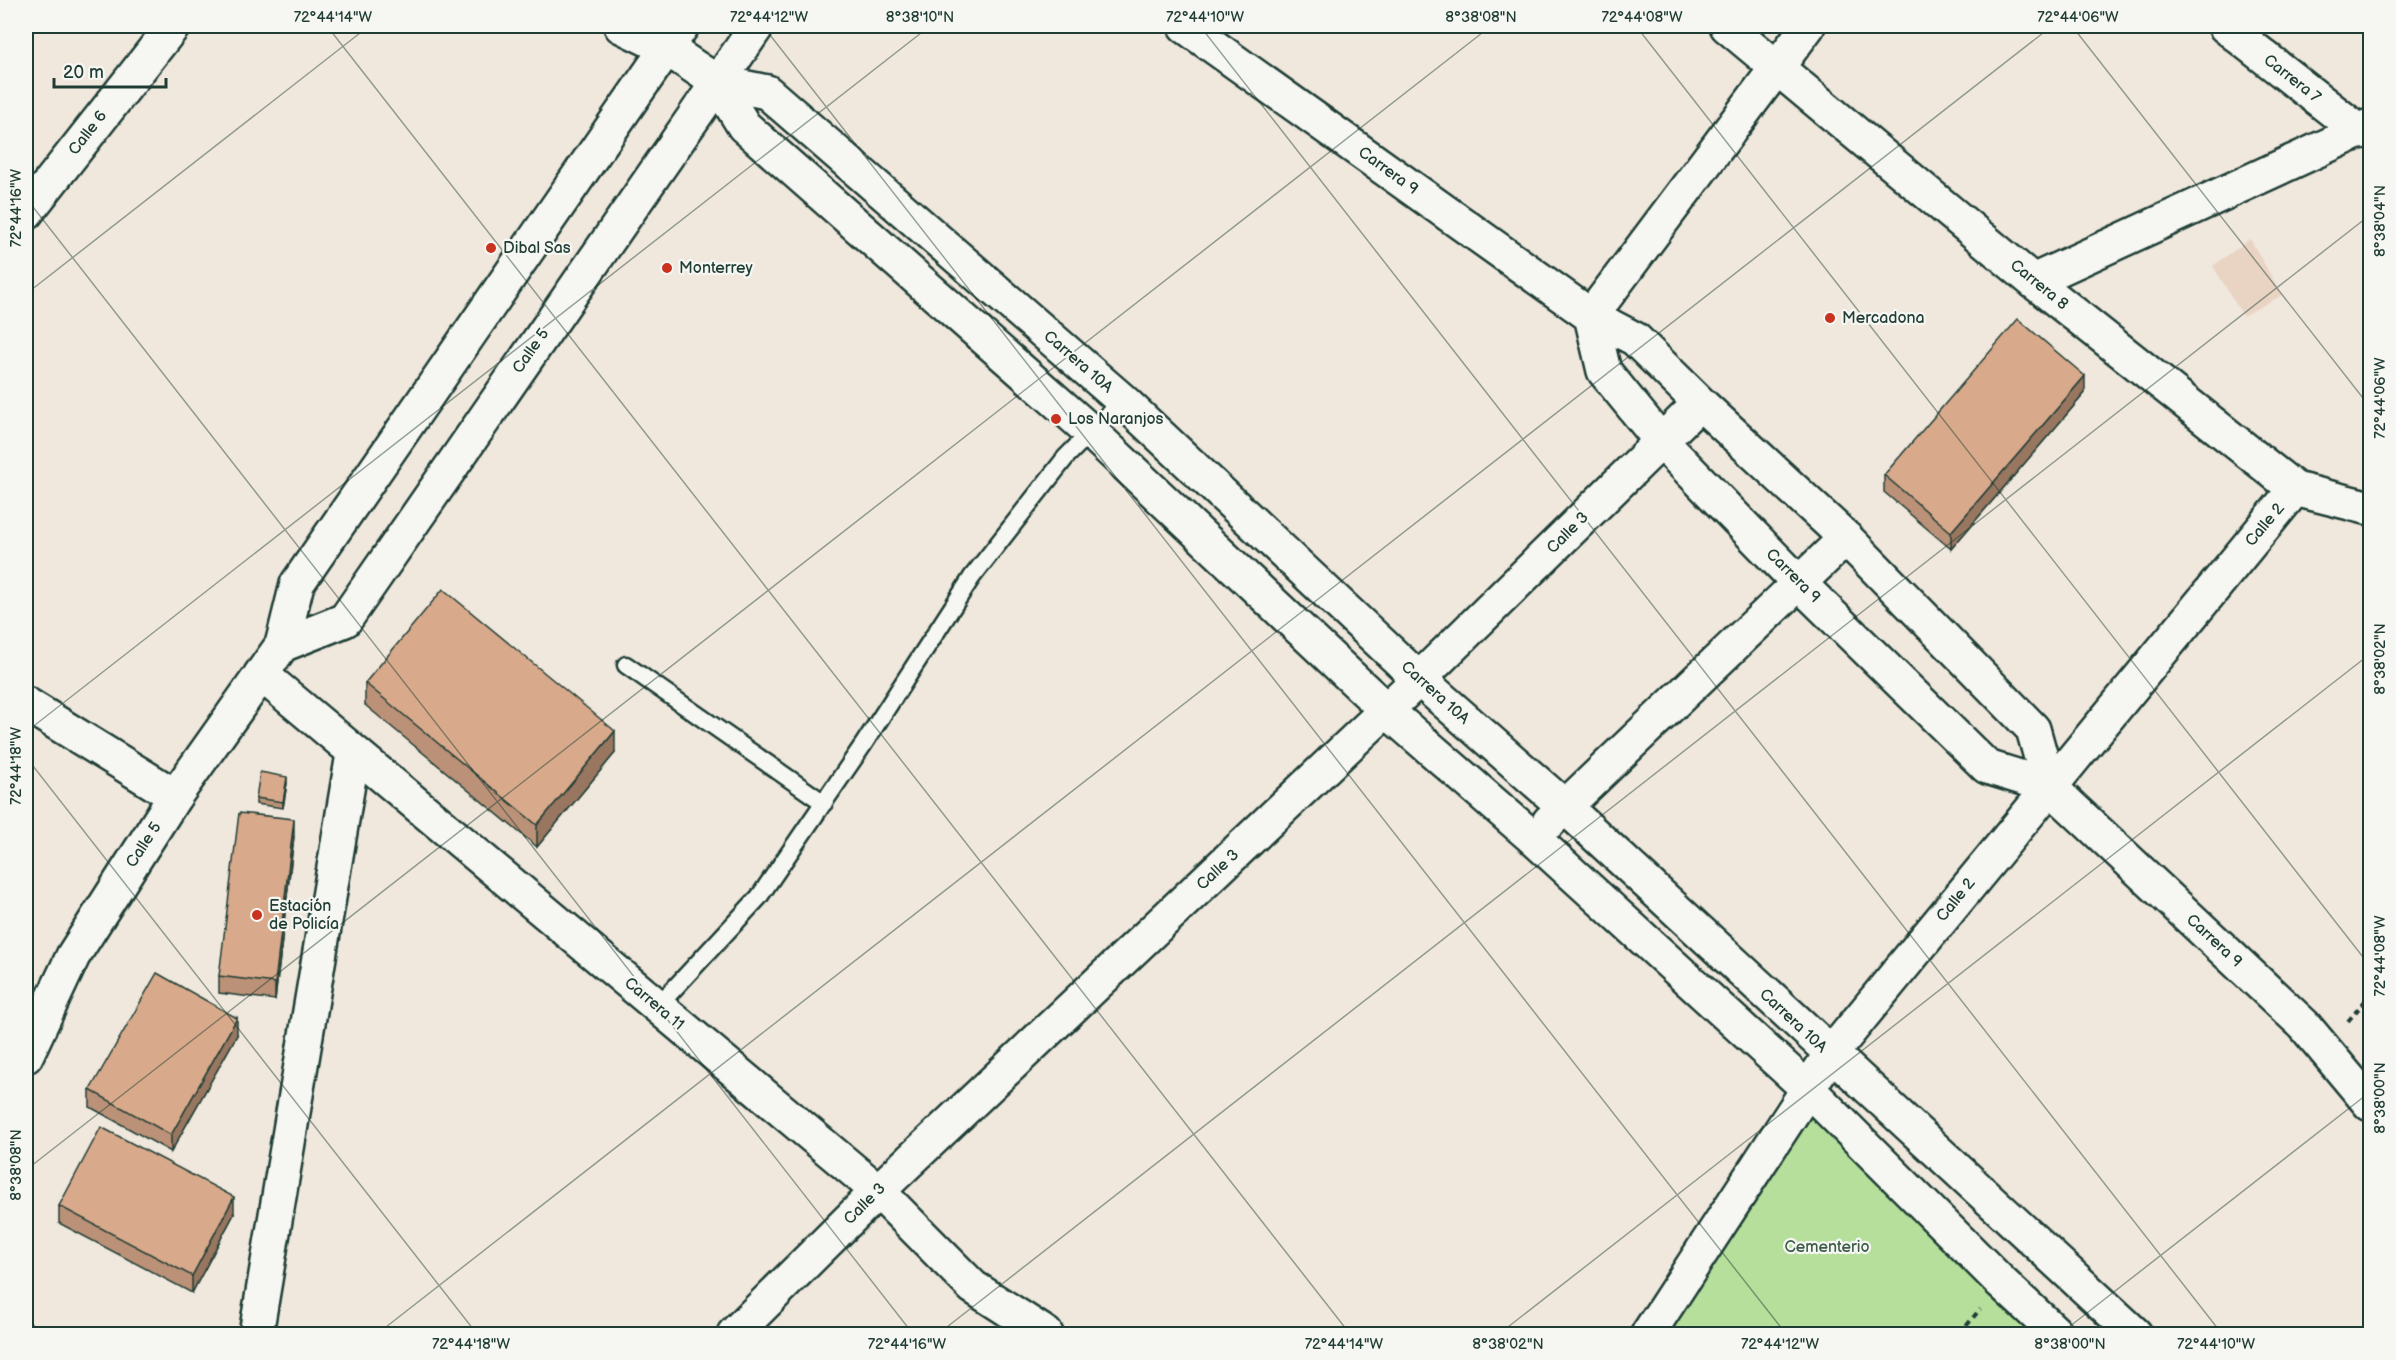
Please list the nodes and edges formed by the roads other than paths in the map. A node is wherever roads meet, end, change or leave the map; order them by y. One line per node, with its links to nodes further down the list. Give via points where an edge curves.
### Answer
1 (173, 26): 12 (street, Calle 6)
2 (621, 26): 8 (street, Carrera 10A)
3 (757, 26): 10 (street, Calle 5)
4 (1185, 26): 14 (street, Carrera 9)
5 (1727, 26): 9 (street, Carrera 8)
6 (1808, 26): 9 (street)
7 (2224, 26): 11 (street, Carrera 7)
8 (674, 37): 10 (street, Carrera 10A); 23 (street, Calle 5, via 297,584)
9 (1778, 68): 13 (street, Carrera 8); 14 (street)
10 (717, 82): 15 (street, Carrera 10A, via 768,92); 17 (street, Carrera 10A, via 744,126); 23 (street, Calle 5, via 345,621)
11 (2365, 129): 13 (street)
12 (26, 213)
13 (2033, 281): 19 (street, Carrera 8)
14 (1591, 316): 16 (street, Carrera 9, via 1635,339); 18 (street, Carrera 9, via 1604,371)
15 (1122, 400): 17 (lane); 26 (street, Carrera 10A)
16 (1700, 403): 18 (street, Calle 3); 21 (street, Carrera 9)
17 (1091, 432): 28 (street, Carrera 10A); 32 (lane, via 972,577)
18 (1661, 441): 22 (street, Carrera 9); 26 (street, Calle 3)
19 (2295, 489): 20 (street, Carrera 8); 30 (street, Calle 2)
20 (2370, 508)
21 (1846, 538): 22 (street); 30 (street, Carrera 9, via 2033,729)
22 (1799, 583): 30 (street, Carrera 9, via 1987,767); 33 (street)
23 (282, 645): 25 (street, Calle 5)
24 (626, 665): 32 (lane)
25 (261, 675): 29 (street, Carrera 11); 31 (street, Calle 5)
26 (1419, 679): 28 (street, Calle 3); 33 (street, Carrera 10A)
27 (26, 704): 31 (street)
28 (1386, 710): 34 (street, Carrera 10A); 40 (street, Calle 3)
29 (353, 754): 35 (street, Carrera 11); 41 (street)
30 (2049, 786): 36 (street, Calle 2); 39 (street, Carrera 9, via 2304,1025)
31 (175, 796): 37 (street, Calle 5, via 73,956)
32 (824, 803): 35 (lane, via 759,897)
33 (1564, 807): 34 (street); 36 (street, Carrera 10A)
34 (1532, 837): 38 (street, Carrera 10A)
35 (657, 1007): 40 (street, Carrera 11)
36 (1830, 1055): 38 (street, Calle 2); 46 (street, Carrera 10A)
37 (26, 1056)
38 (1808, 1089): 44 (street, Calle 2); 45 (street, Carrera 10A)
39 (2370, 1104)
40 (878, 1191): 42 (street, Calle 3); 43 (street, Carrera 11, via 973,1287)
41 (256, 1335)
42 (734, 1335)
43 (1046, 1335)
44 (1648, 1335)
45 (2058, 1335)
46 (2135, 1335)

